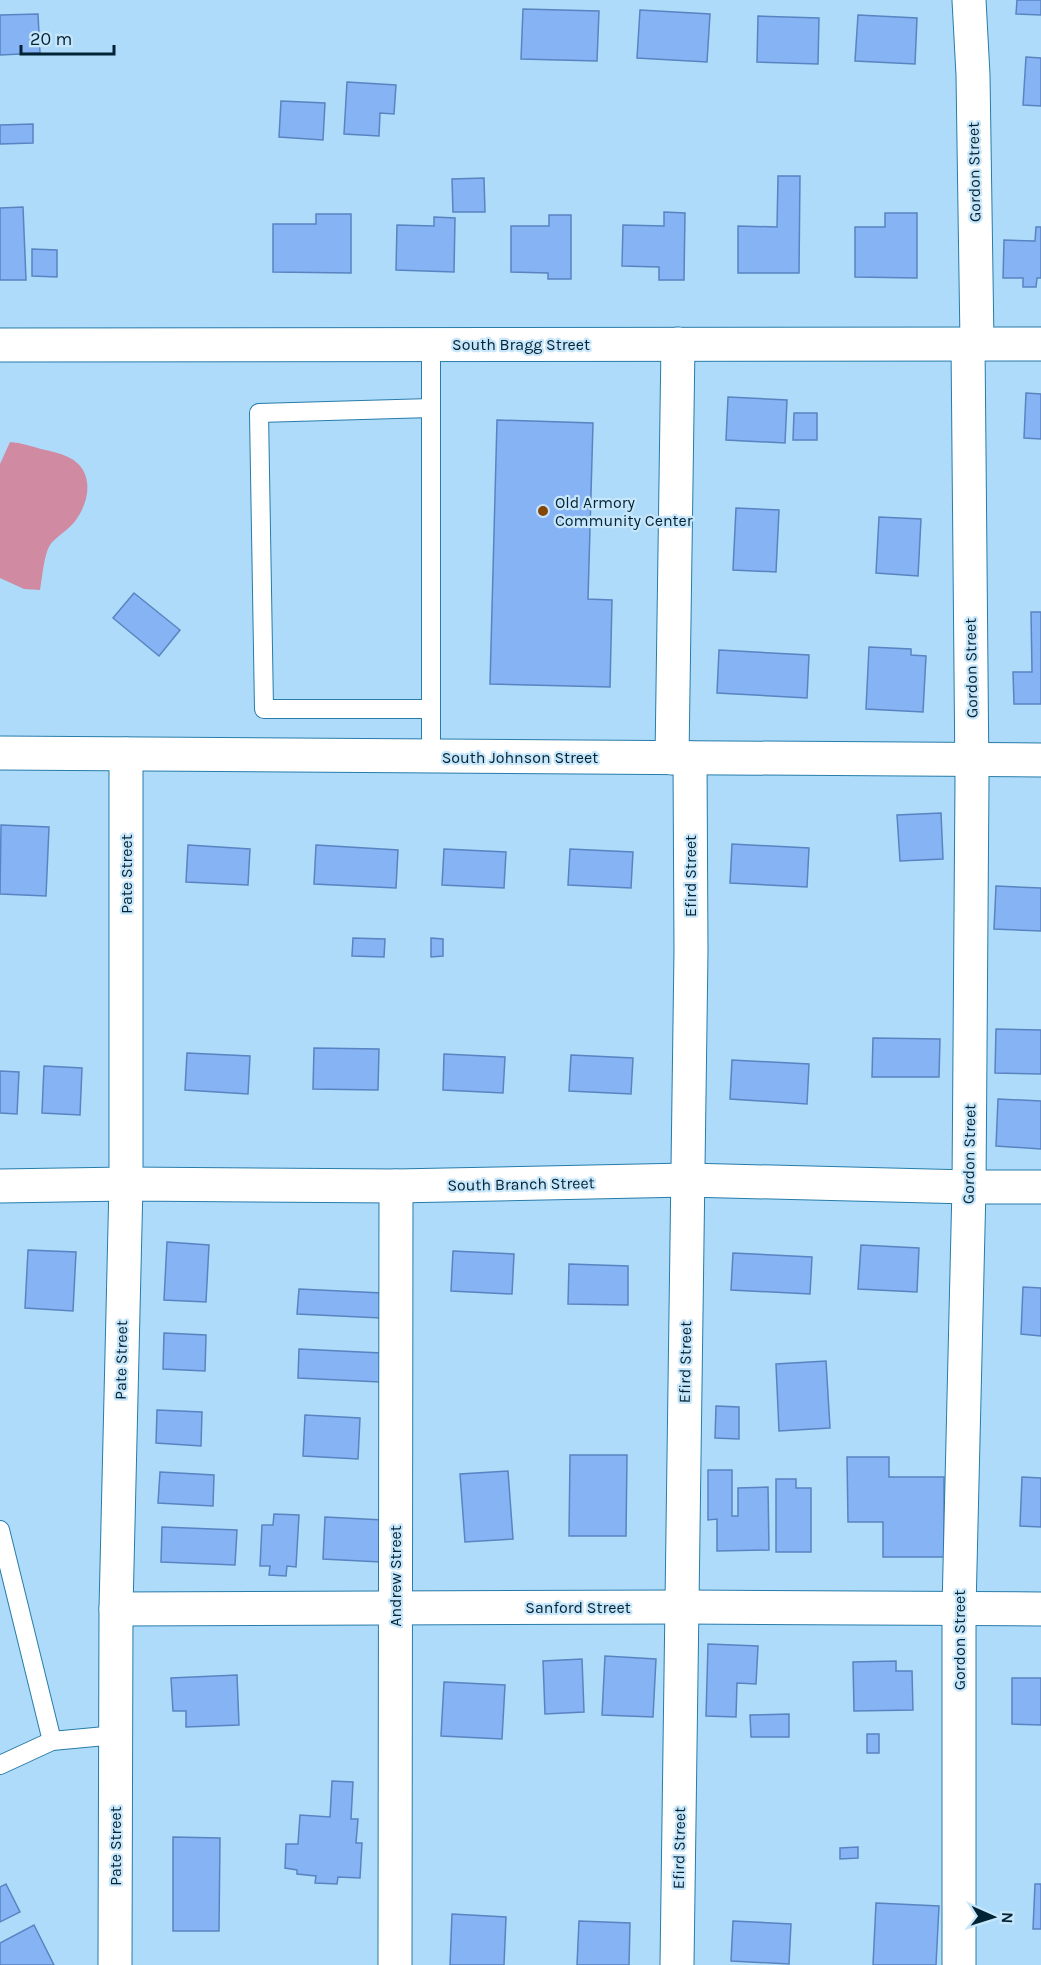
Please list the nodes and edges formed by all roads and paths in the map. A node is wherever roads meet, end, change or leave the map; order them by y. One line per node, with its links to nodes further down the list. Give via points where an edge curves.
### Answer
1 (969, 0): 2 (street, Gordon Street, via 973,75)
2 (972, 343): 4 (street, South Bragg Street); 5 (street, South Bragg Street); 13 (street, Gordon Street)
3 (431, 344): 4 (street, South Bragg Street); 6 (street, South Bragg Street); 7 (lane)
4 (678, 344): 12 (street, Efird Street)
5 (1041, 344)
6 (0, 345)
7 (431, 408): 8 (lane); 8 (lane, via 259,413 264,709)
8 (431, 709): 11 (lane)
9 (0, 753): 10 (street, South Johnson Street)
10 (126, 754): 11 (street, South Johnson Street); 16 (street, Pate Street)
11 (431, 757): 12 (street, South Johnson Street)
12 (681, 758): 13 (street, South Johnson Street); 15 (street, Efird Street, via 691,951)
13 (972, 759): 14 (street, South Johnson Street); 19 (street, Gordon Street)
14 (1041, 760)
15 (687, 1180): 18 (street, South Branch Street); 19 (street, South Branch Street); 22 (street, Efird Street)
16 (126, 1184): 17 (street, South Branch Street); 18 (street, South Branch Street); 24 (street, Pate Street)
17 (0, 1186)
18 (396, 1186): 23 (street, Andrew Street)
19 (969, 1187): 20 (street, South Branch Street); 25 (street, Gordon Street)
20 (1041, 1187)
21 (0, 1530): 28 (lane)
22 (682, 1606): 23 (street, Sanford Street); 25 (street, Sanford Street); 32 (street, Efird Street)
23 (395, 1608): 24 (street, Sanford Street); 31 (street, Andrew Street)
24 (116, 1609): 27 (street, Pate Street)
25 (959, 1609): 26 (street, Sanford Street); 33 (street, Gordon Street)
26 (1041, 1609)
27 (116, 1735): 28 (lane); 30 (street, Pate Street)
28 (52, 1741): 29 (lane)
29 (0, 1765)
30 (115, 1965)
31 (395, 1965)
32 (677, 1965)
33 (959, 1965)

